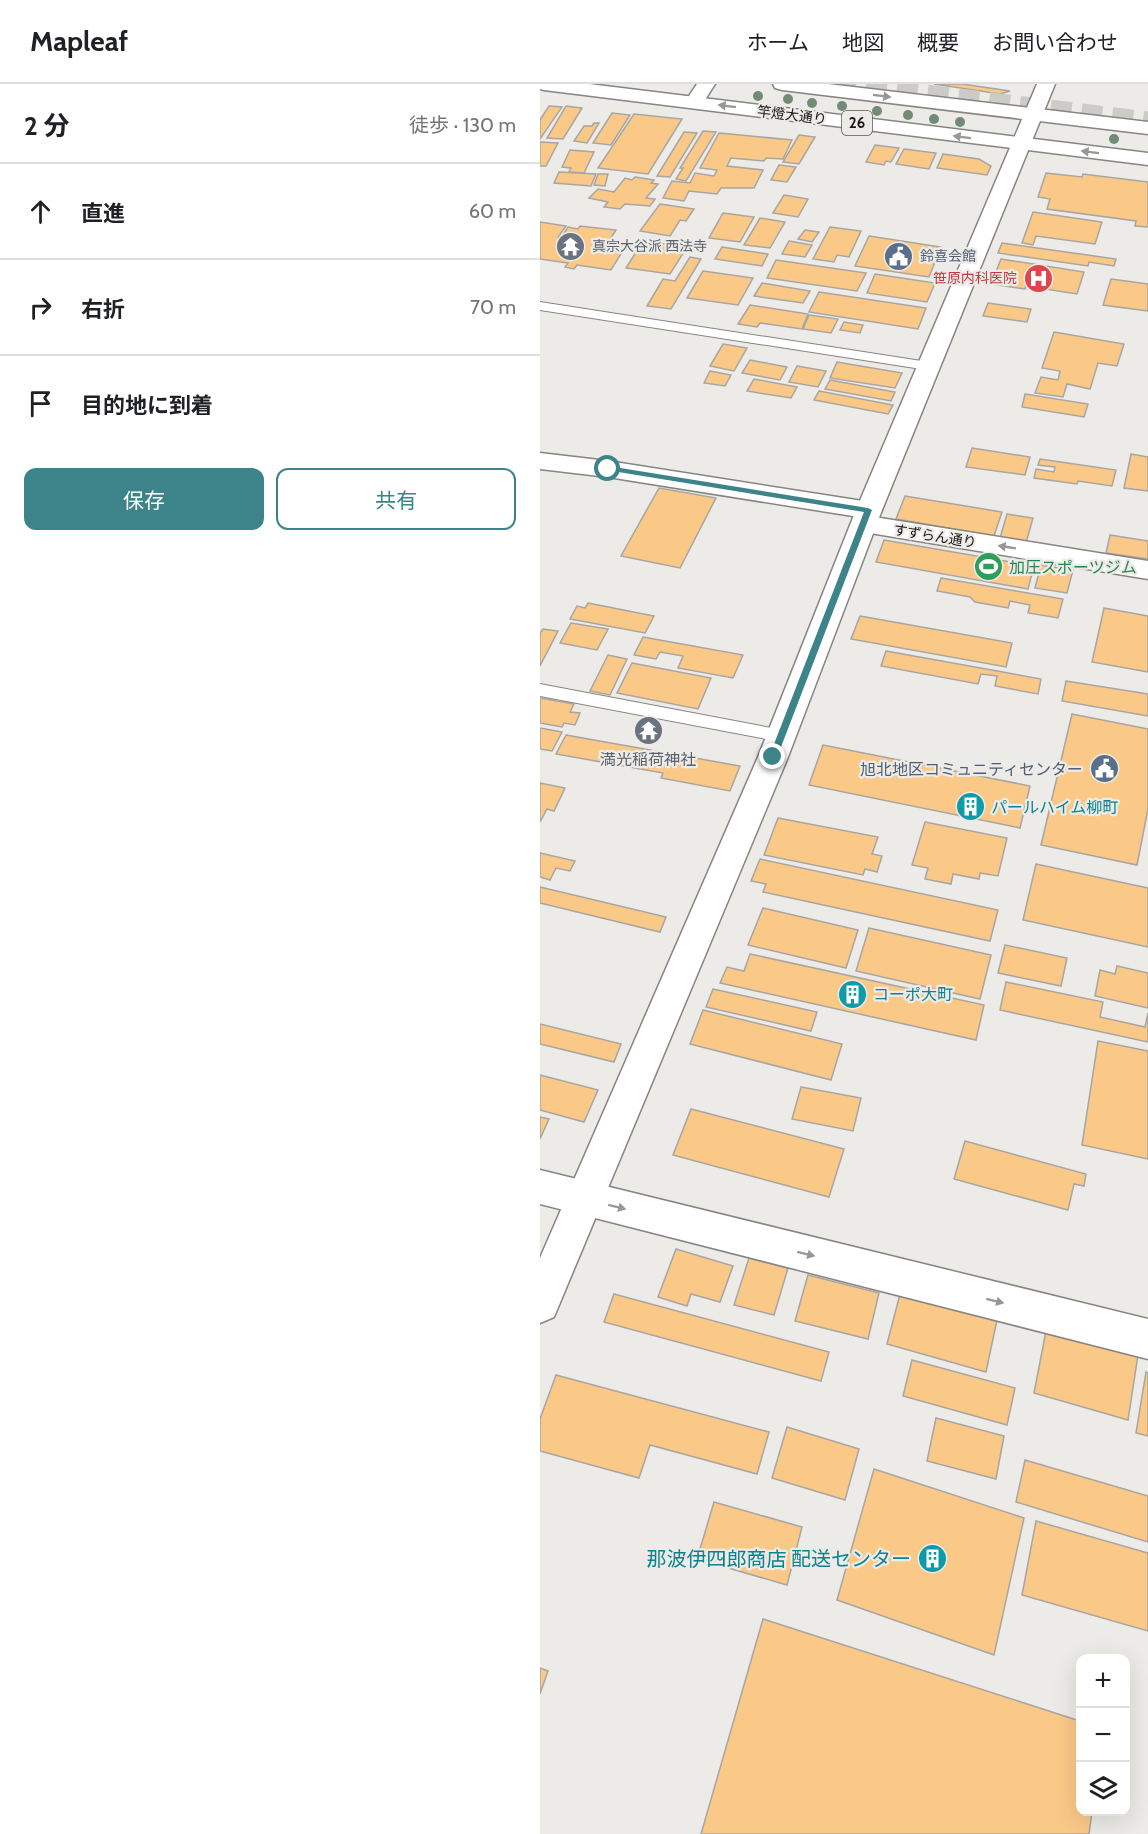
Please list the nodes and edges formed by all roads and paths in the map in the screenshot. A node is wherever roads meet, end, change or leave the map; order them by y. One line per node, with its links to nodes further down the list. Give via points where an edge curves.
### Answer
1 (544, 84): 5 (street, 竿燈大通り / 26)
2 (706, 84): 5 (street)
3 (782, 84): 6 (street, 竿燈大通り / 26, one-way to 6)
4 (1046, 84): 6 (street)
5 (694, 102): 8 (street, 竿燈大通り / 26, one-way to 5)
6 (1032, 114): 7 (street, 竿燈大通り / 26); 8 (street)
7 (1148, 128)
8 (1020, 144): 9 (street, 竿燈大通り / 26, one-way to 8); 11 (street)
9 (1148, 159)
10 (540, 306): 11 (lane)
11 (928, 366): 13 (street)
12 (540, 461): 13 (street, すずらん通り, via 608,469)
13 (866, 517): 14 (street, すずらん通り, one-way to 13); 16 (street)
14 (1148, 570)
15 (540, 690): 16 (lane)
16 (782, 735): 18 (street)
17 (540, 1187): 18 (street)
18 (583, 1199): 19 (street); 20 (street, one-way to 20)
19 (540, 1304)
20 (1148, 1339)

